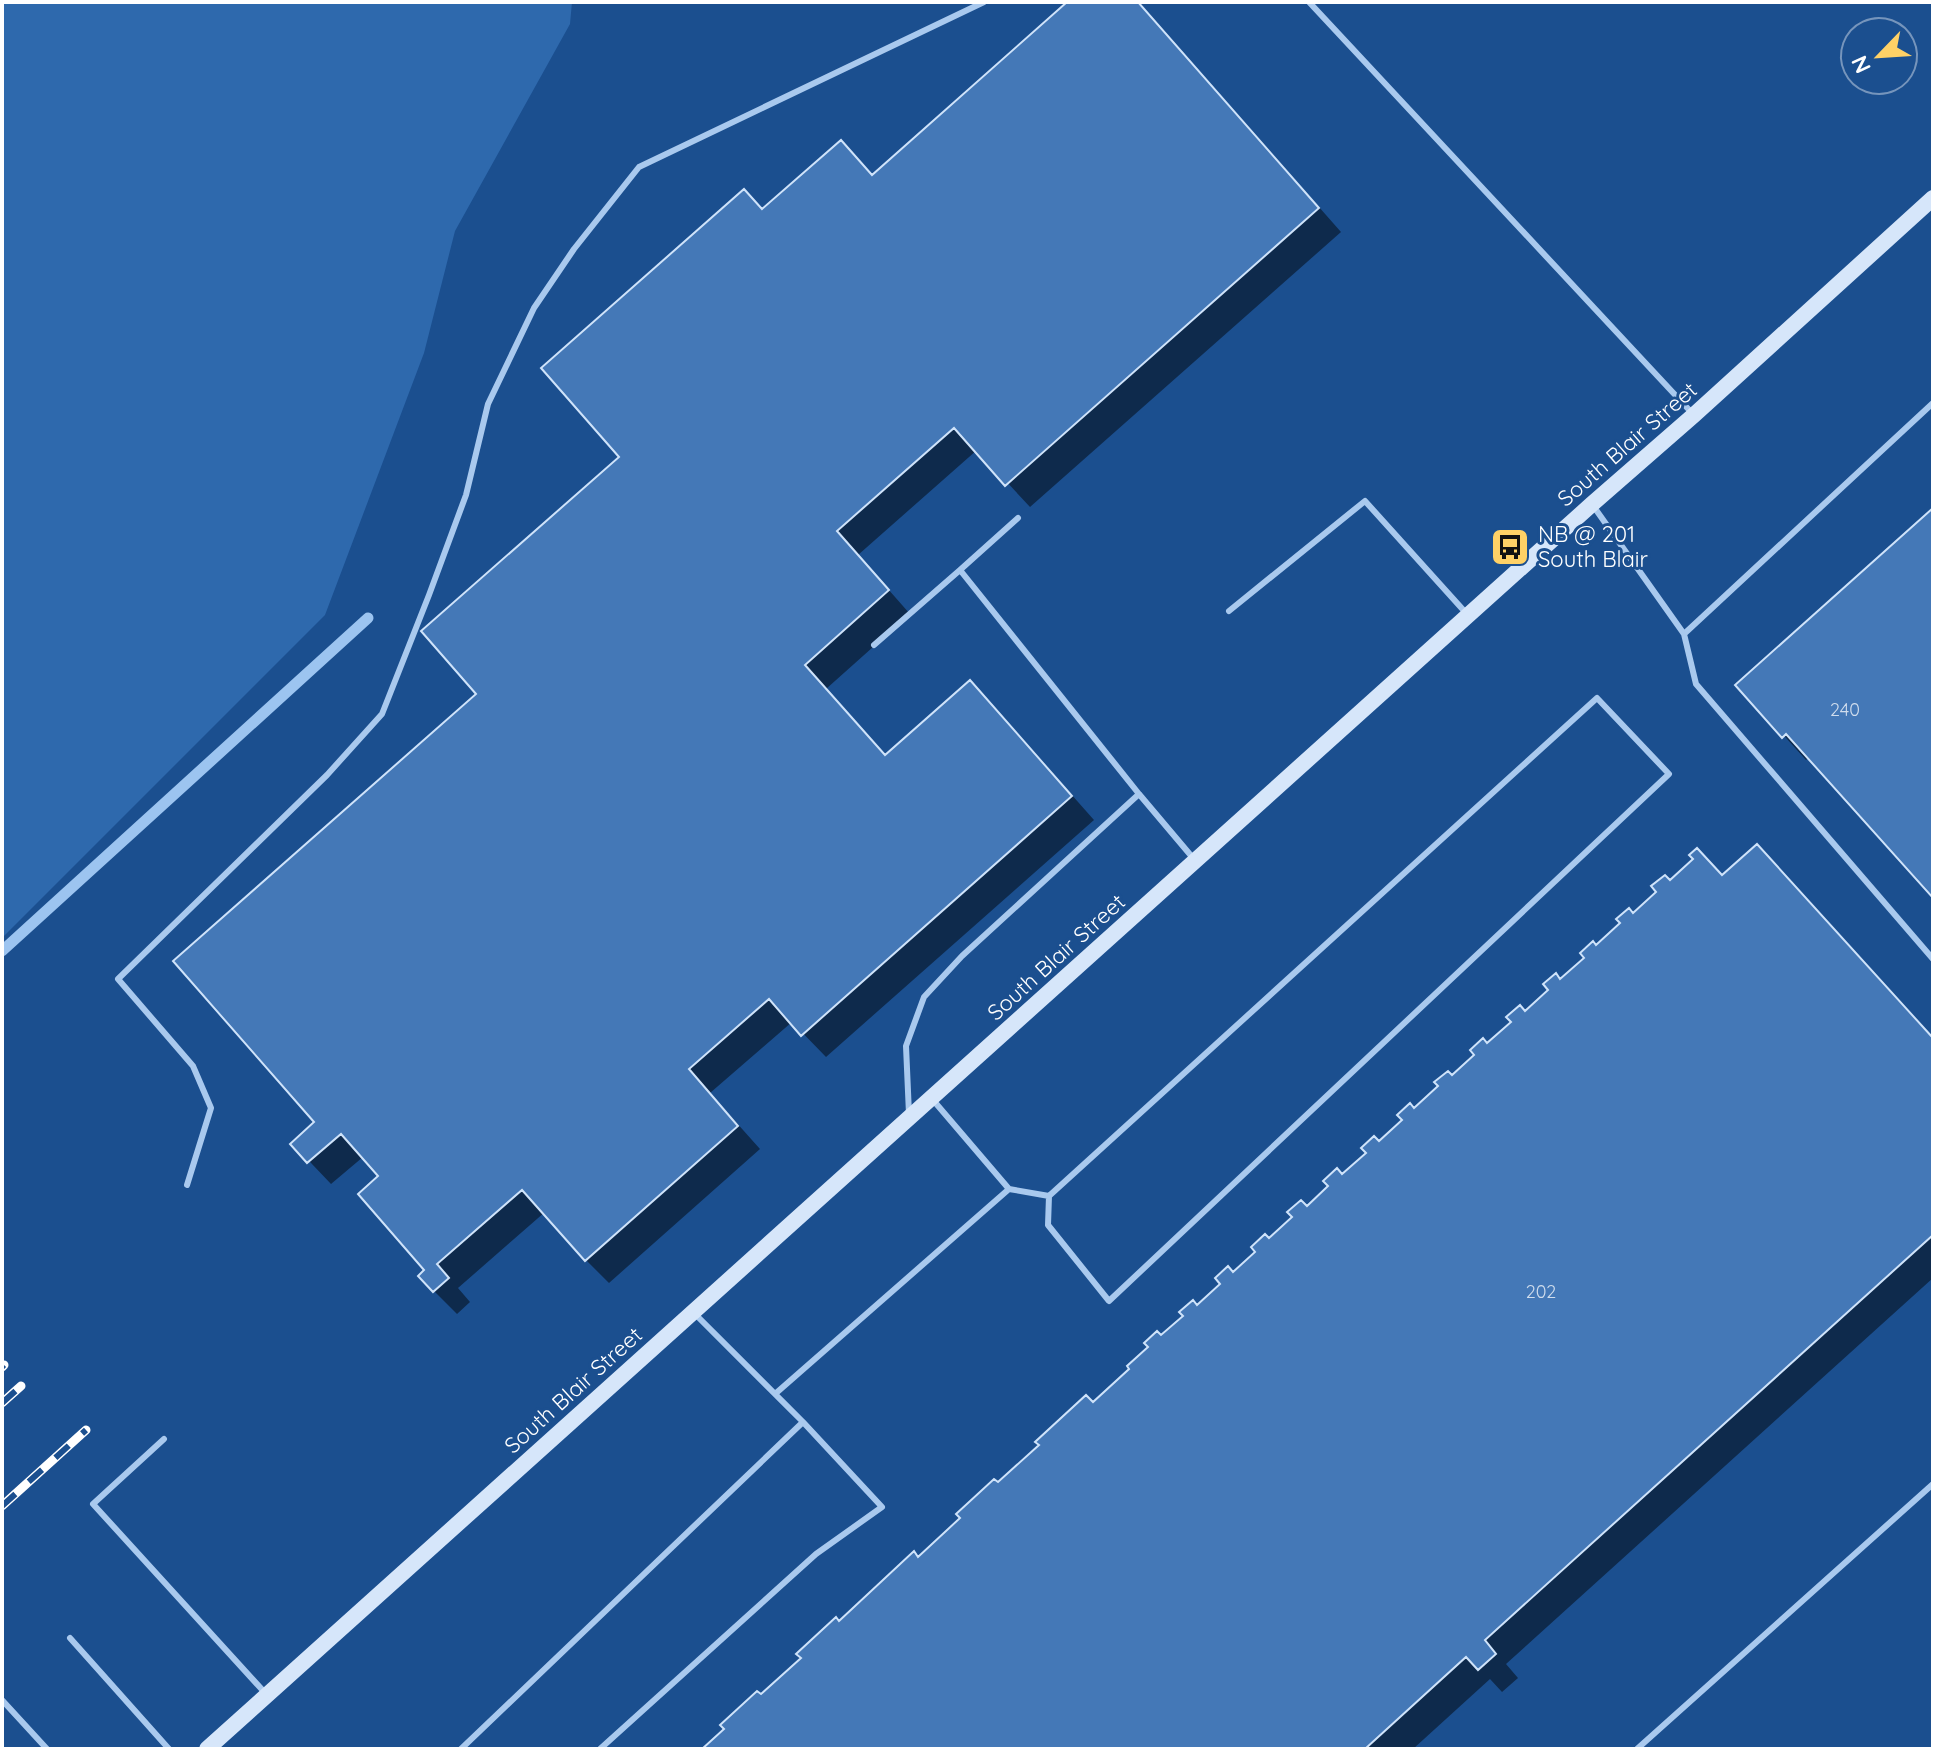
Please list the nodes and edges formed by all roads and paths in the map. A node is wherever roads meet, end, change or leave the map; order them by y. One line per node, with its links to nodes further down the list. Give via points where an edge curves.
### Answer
1 (984, 2): 18 (lane, via 639,167 550,284 488,404 466,495 382,714 327,775 118,979 193,1066 211,1108)
2 (1309, 2): 5 (lane)
3 (1933, 198): 5 (street, South Blair Street)
4 (1933, 403): 11 (lane)
5 (1694, 415): 6 (street, South Blair Street)
6 (1592, 504): 10 (street, South Blair Street); 11 (lane)
7 (1018, 518): 8 (lane)
8 (960, 570): 12 (lane); 13 (lane)
9 (1229, 611): 10 (lane, via 1365,501)
10 (1468, 616): 14 (street, South Blair Street)
11 (1684, 634): 15 (lane, via 1696,684)
12 (874, 645)
13 (1139, 794): 14 (lane); 17 (lane, via 924,997 906,1046)
14 (1196, 862): 16 (street, South Blair Street)
15 (1933, 959)
16 (931, 1098): 17 (street, South Blair Street); 19 (lane)
17 (909, 1118): 21 (street, South Blair Street)
18 (187, 1185)
19 (1009, 1189): 20 (lane); 22 (lane)
20 (1049, 1196): 20 (lane, via 1597,698 1669,774 1109,1301 1048,1225)
21 (693, 1312): 22 (lane); 27 (street, South Blair Street)
22 (775, 1394): 23 (lane)
23 (803, 1422): 32 (lane); 33 (lane, via 882,1507 816,1554)
24 (164, 1439): 27 (lane, via 93,1504)
25 (1933, 1484): 34 (lane)
26 (70, 1638): 30 (lane)
27 (267, 1695): 31 (street, South Blair Street)
28 (2, 1700): 29 (lane)
29 (47, 1749)
30 (169, 1749)
31 (207, 1749)
32 (461, 1749)
33 (600, 1749)
34 (1637, 1749)

